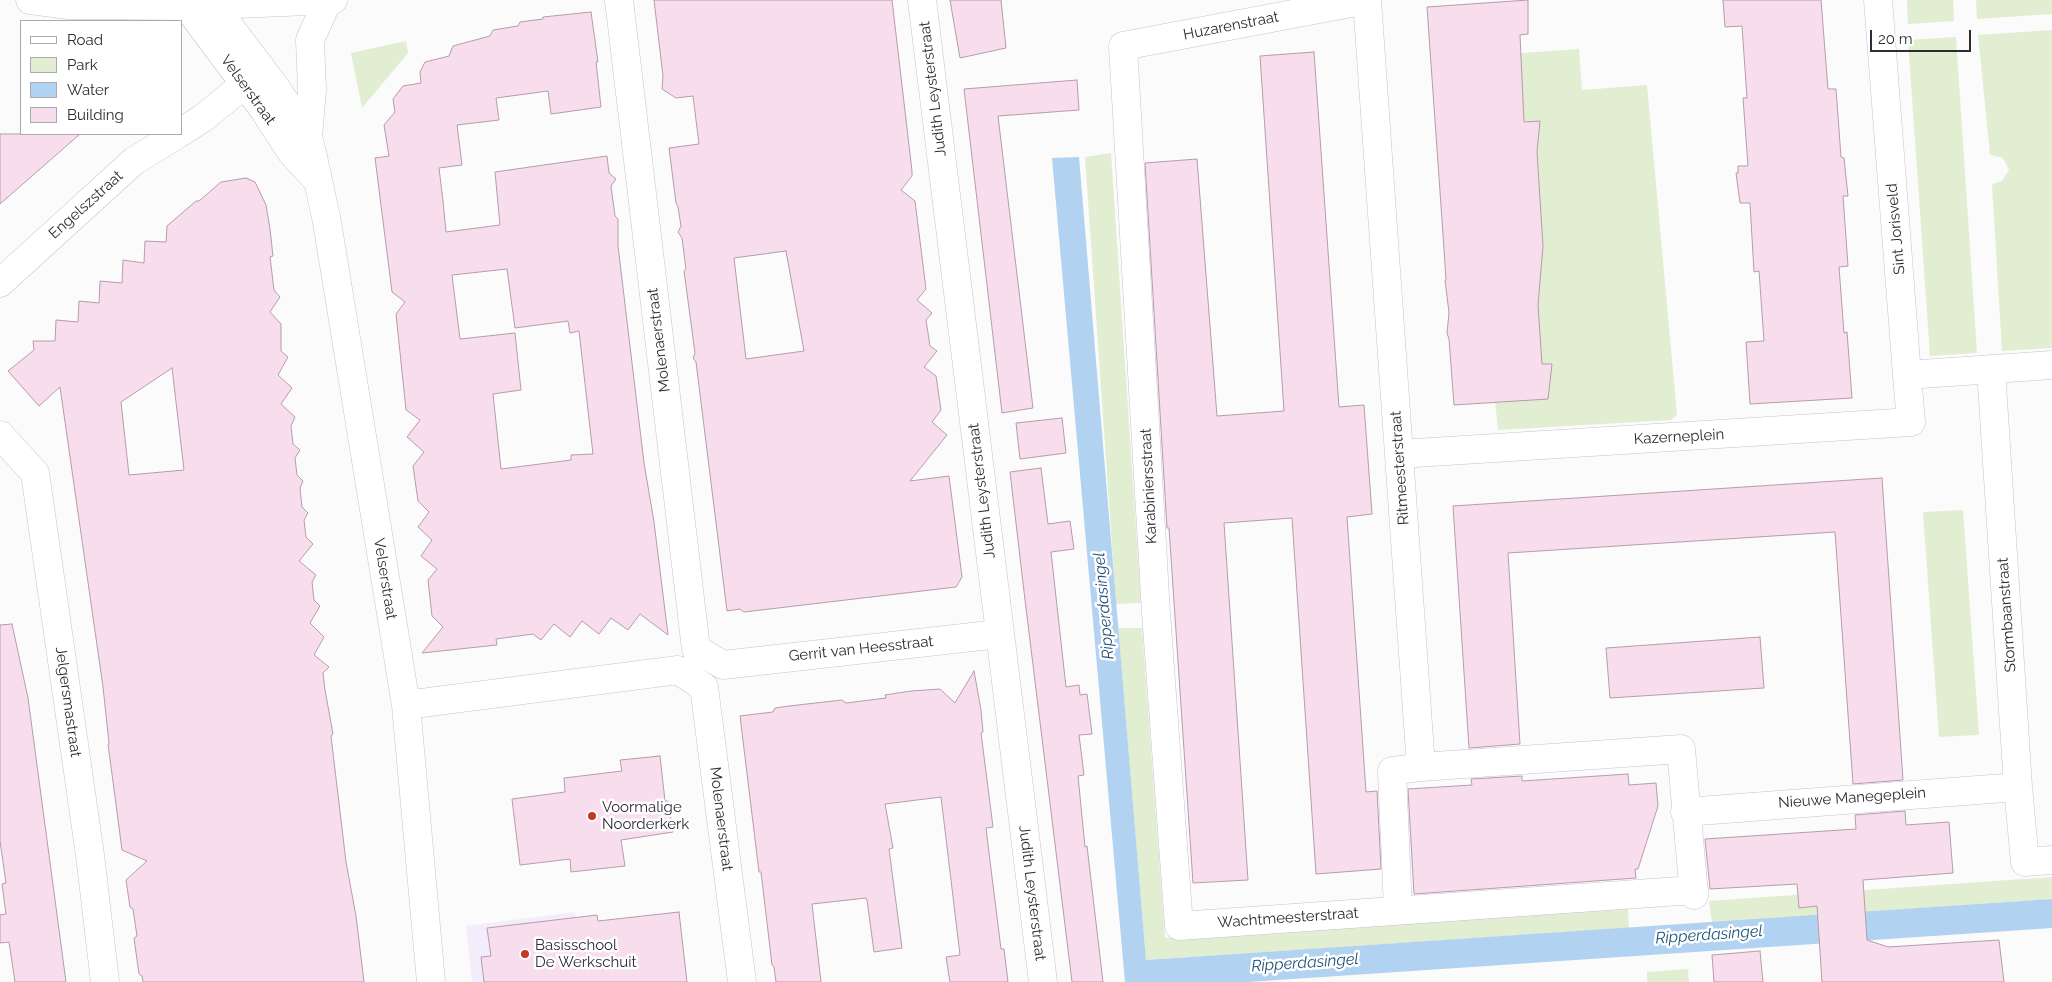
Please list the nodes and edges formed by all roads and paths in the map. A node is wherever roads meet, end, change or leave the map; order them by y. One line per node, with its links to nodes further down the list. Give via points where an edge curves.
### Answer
1 (30, 0): 8 (street, via 69,5)
2 (328, 0): 3 (street); 8 (street); 13 (street, via 310,40 312,90)
3 (333, 0)
4 (619, 0): 22 (street, Molenaerstraat)
5 (922, 0): 21 (street, Judith Leysterstraat)
6 (1367, 0): 9 (street, Huzarenstraat); 20 (street, Ritmeesterstraat)
7 (1878, 0): 18 (street, Sint Jorisveld)
8 (197, 3): 10 (street, Velserstraat); 13 (street, Velserstraat, via 276,88)
9 (1123, 46): 32 (street, Karabiniersstraat, via 1156,604)
10 (245, 84): 11 (street, Engelszstraat); 14 (street, Velserstraat, via 292,153)
11 (182, 132)
12 (177, 135): 15 (street, Engelszstraat, via 134,161)
13 (308, 137): 14 (street, Velserstraat)
14 (316, 179): 26 (street, Velserstraat, via 326,222)
15 (0, 283)
16 (2052, 365): 17 (street)
17 (1991, 369): 18 (street); 28 (street, Stormbaanstraat)
18 (1907, 374): 20 (street, Kazerneplein, via 1911,422)
19 (0, 435): 33 (street, Jelgersmastraat, via 35,473)
20 (1398, 454): 27 (street, Ritmeesterstraat)
21 (1000, 634): 23 (street, Gerrit van Heesstraat); 36 (street, Judith Leysterstraat)
22 (696, 649): 23 (street); 24 (street)
23 (723, 664): 25 (street)
24 (678, 670): 25 (street); 26 (street)
25 (704, 688): 35 (street, Molenaerstraat)
26 (406, 705): 34 (street, Velserstraat)
27 (1422, 767): 29 (street, via 1681,749); 31 (street, via 1392,771)
28 (2018, 787): 29 (street, Nieuwe Manegeplein); 30 (street, Stormbaanstraat, via 2025,862)
29 (1685, 812): 31 (street, via 1694,892)
30 (2052, 860)
31 (1398, 910): 32 (street, Wachtmeesterstraat)
32 (1179, 926)
33 (105, 982)
34 (431, 982)
35 (742, 982)
36 (1043, 982)

